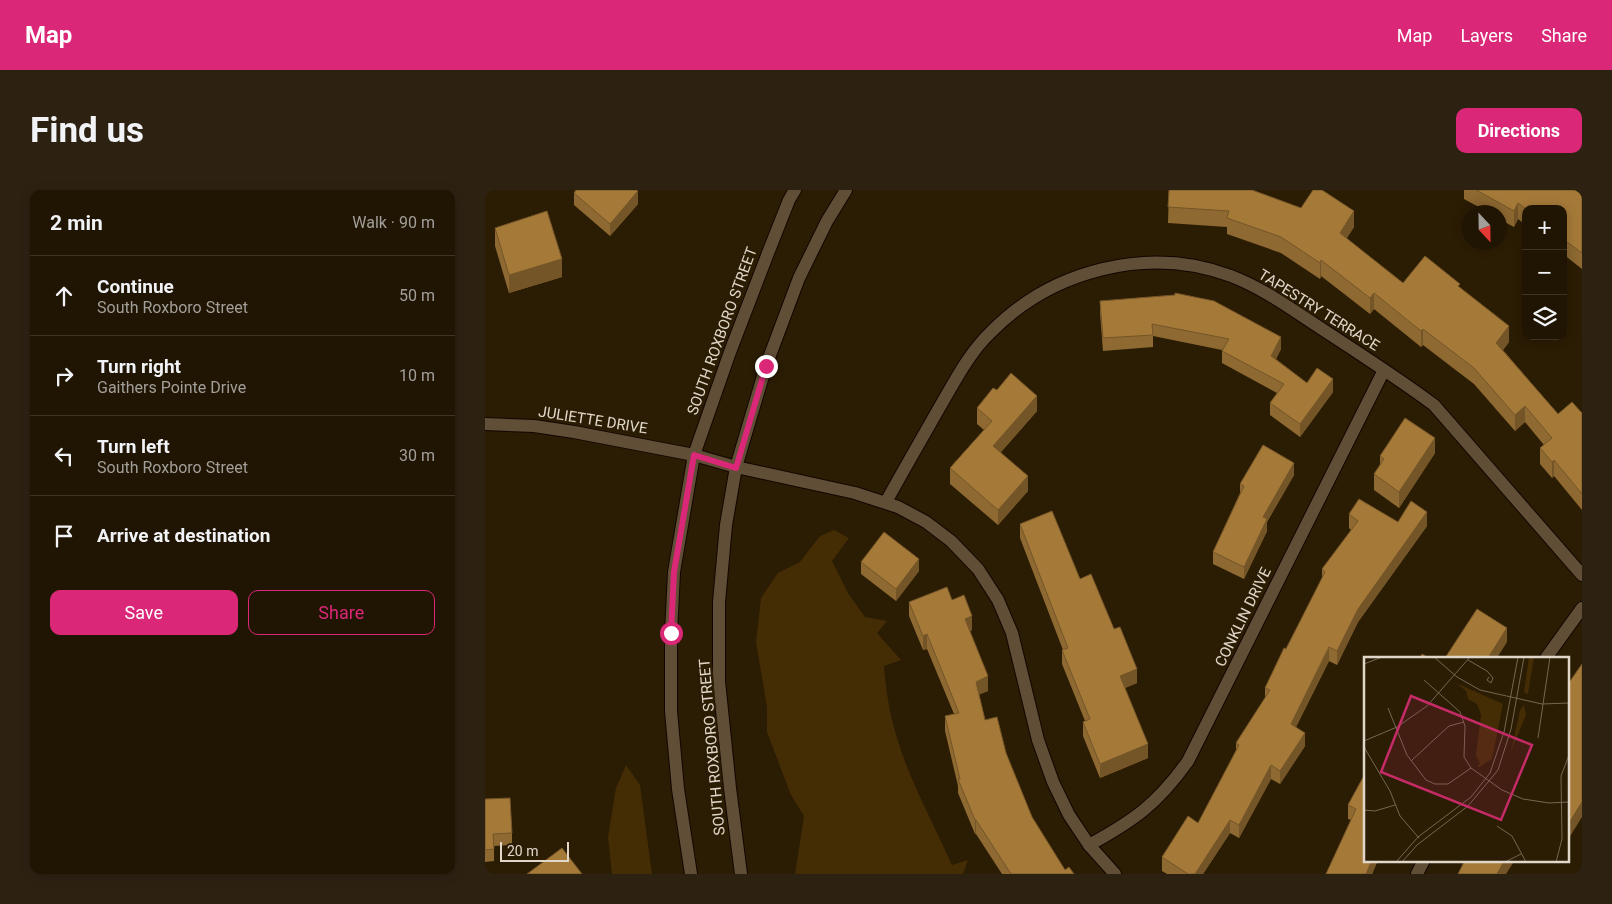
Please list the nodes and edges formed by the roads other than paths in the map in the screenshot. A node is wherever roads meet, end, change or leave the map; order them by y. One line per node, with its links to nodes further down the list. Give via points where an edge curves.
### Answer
1 (795, 190): 5 (street, SOUTH ROXBORO STREET, via 737,334)
2 (846, 190): 6 (street, SOUTH ROXBORO STREET, via 799,278 766,366)
3 (1384, 370): 7 (street, TAPESTRY TERRACE, via 1265,292 1231,276 1165,263 1119,265 1080,275 1044,291 990,332 957,377); 8 (street, TAPESTRY TERRACE, via 1434,405); 11 (street, CONKLIN DRIVE, via 1189,761 1148,808 1122,827)
4 (485, 424): 5 (street, JULIETTE DRIVE, via 534,426)
5 (694, 455): 6 (street, JULIETTE DRIVE); 13 (street, SOUTH ROXBORO STREET, via 674,572 671,633 673,730)
6 (736, 468): 7 (street, JULIETTE DRIVE); 14 (street, SOUTH ROXBORO STREET, via 726,525 719,602 719,681)
7 (886, 502): 11 (street, JULIETTE DRIVE, via 926,522 951,541 978,569 998,600 1012,633 1038,740 1053,782 1069,815)
8 (1582, 575)
9 (1582, 608): 10 (street)
10 (1547, 657)
11 (1089, 844): 15 (street, JULIETTE DRIVE)
12 (1423, 862): 16 (street)
13 (691, 874)
14 (741, 874)
15 (1115, 874)
16 (1417, 874)

